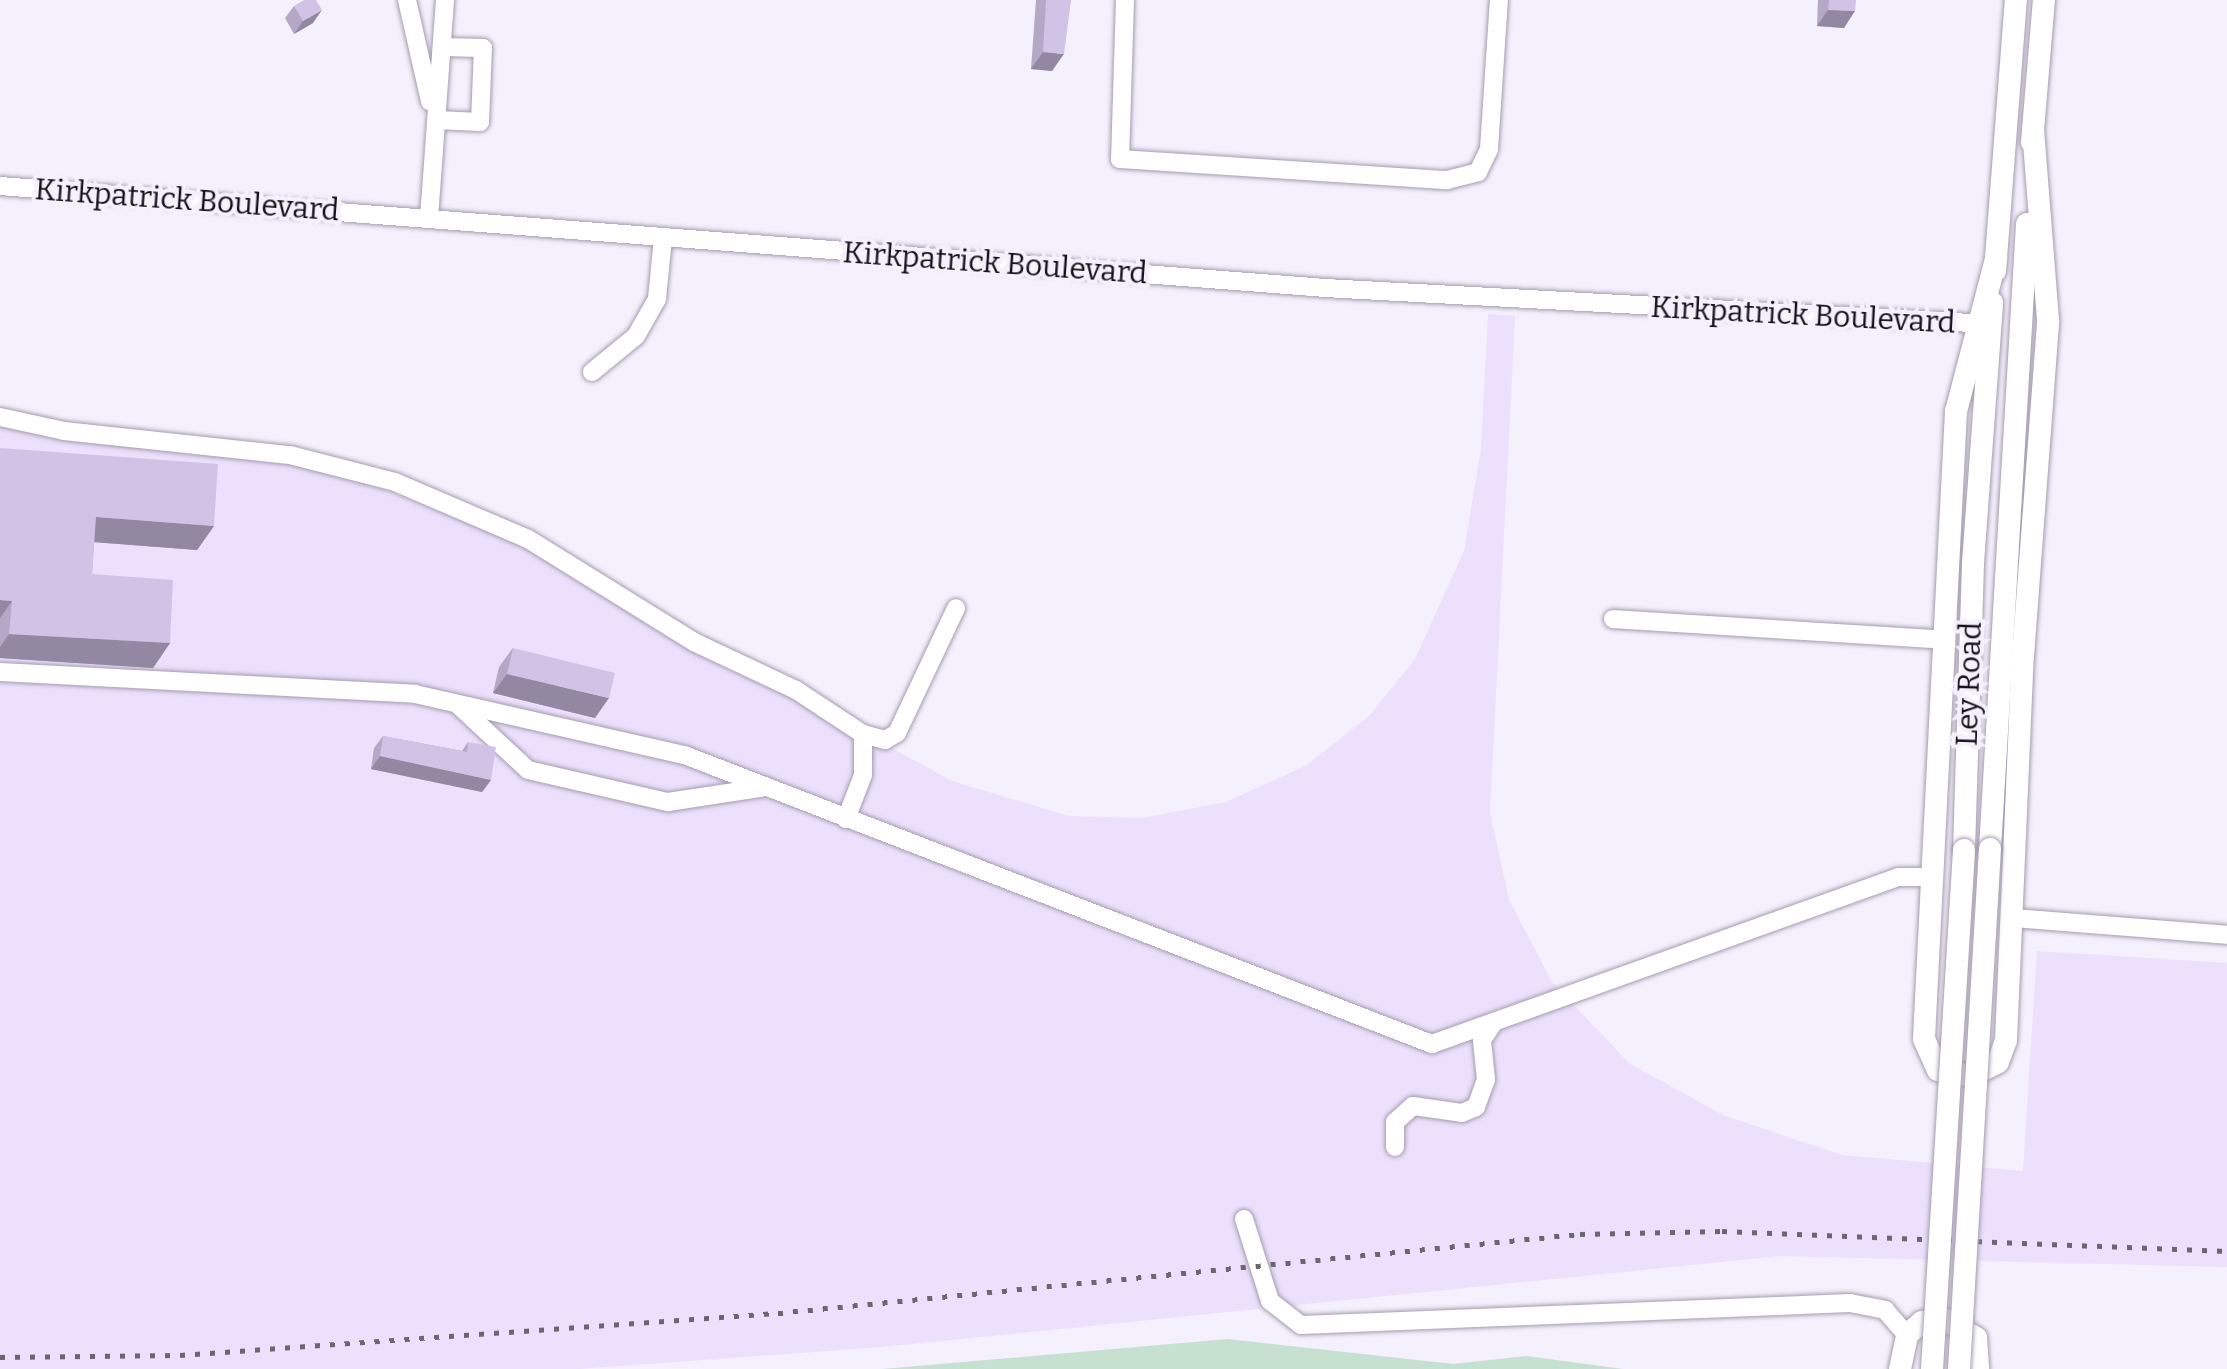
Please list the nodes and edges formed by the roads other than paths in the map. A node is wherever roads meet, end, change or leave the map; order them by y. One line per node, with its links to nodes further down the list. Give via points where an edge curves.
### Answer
1 (407, 0): 8 (street)
2 (444, 0): 7 (street)
3 (1125, 0): 4 (street, via 1120,160 1447,180 1478,172 1489,150)
4 (1499, 0)
5 (2016, 0): 13 (main road, Ley Road, via 1996,259)
6 (2044, 0): 9 (main road, Ley Road)
7 (442, 47): 8 (street); 8 (street, via 483,48 480,122)
8 (436, 128): 11 (street)
9 (2033, 130): 14 (main road, Ley Road); 26 (main road, via 2048,320 2023,656)
10 (0, 186): 11 (street, Kirkpatrick Boulevard)
11 (429, 218): 12 (street, Kirkpatrick Boulevard)
12 (663, 238): 13 (street, Kirkpatrick Boulevard, via 1326,288); 15 (street, via 657,299 636,336)
13 (1983, 324): 14 (main road); 19 (main road, via 1956,411); 35 (main road, Ley Road, bridge, via 1964,850)
14 (2018, 346): 36 (main road, Ley Road, bridge)
15 (592, 372)
16 (0, 417): 22 (street, via 64,432 290,455 395,482 528,540 694,642 796,690)
17 (956, 608): 22 (street, via 898,733 885,740)
18 (1613, 619): 19 (street)
19 (1944, 640): 25 (main road)
20 (0, 672): 21 (street, via 415,694)
21 (456, 704): 23 (street, via 687,756); 23 (street, via 528,770 668,802)
22 (863, 734): 24 (street, via 863,775)
23 (762, 788): 24 (street)
24 (846, 819): 29 (street, via 1388,1030)
25 (1932, 877): 26 (main road, via 1924,1039 1938,1070 1976,1075 2001,1058); 28 (street, via 1898,877)
26 (2013, 918): 27 (street)
27 (2227, 935)
28 (1495, 1022): 29 (street); 30 (street, via 1482,1040)
29 (1442, 1044): 30 (street)
30 (1483, 1061): 31 (street, via 1486,1083 1476,1107 1462,1112 1413,1106 1395,1122)
31 (1395, 1147)
32 (1244, 1219): 33 (street, via 1270,1301 1301,1325 1850,1303 1885,1310)
33 (1907, 1336): 34 (main road); 37 (main road, via 1922,1322 1964,1327 1976,1338)
34 (1900, 1369)
35 (1932, 1369)
36 (1959, 1369)
37 (1978, 1369)

